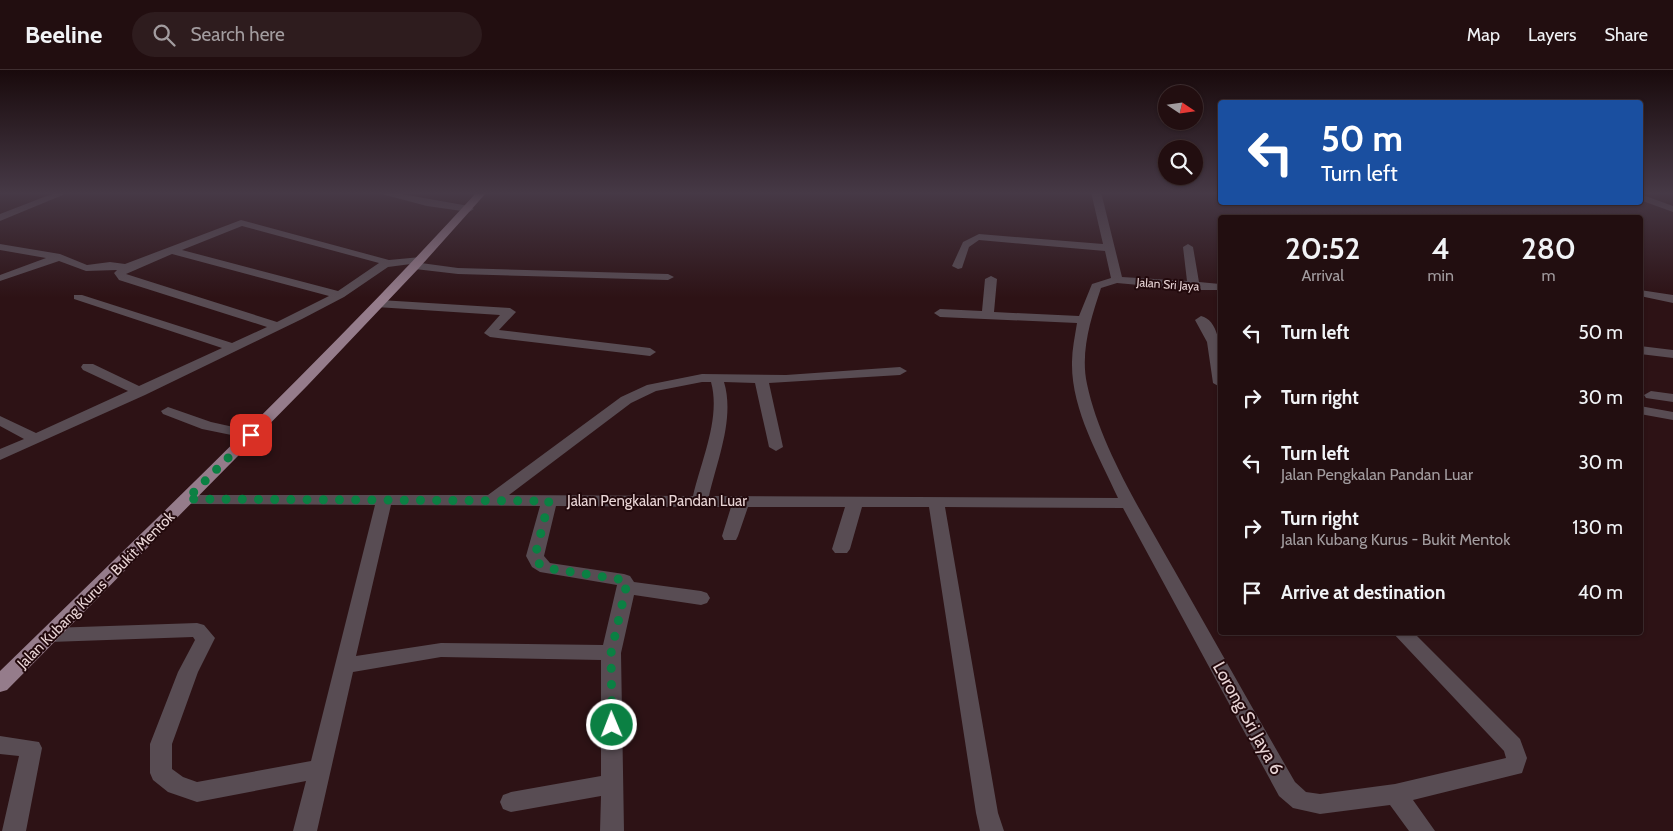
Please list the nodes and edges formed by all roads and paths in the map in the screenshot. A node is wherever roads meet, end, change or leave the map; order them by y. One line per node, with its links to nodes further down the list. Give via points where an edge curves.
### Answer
1 (230, 228): 8 (street)
2 (258, 228): 11 (street, via 380,259)
3 (452, 228): 10 (main road, Jalan Kubang Kurus - Bukit Mentok)
4 (1104, 228): 7 (street)
5 (1188, 247): 18 (street)
6 (0, 248): 9 (street)
7 (1109, 248): 12 (street, via 972,238 965,244); 17 (street)
8 (173, 251): 13 (street); 21 (street)
9 (60, 257): 13 (street, via 86,268 110,264); 15 (street)
10 (418, 263): 11 (street); 14 (street, via 458,271); 24 (main road, Jalan Kubang Kurus - Bukit Mentok)
11 (385, 264): 21 (street)
12 (958, 266)
13 (126, 268): 30 (street, via 120,273 123,278)
14 (668, 277)
15 (2, 278)
16 (991, 279): 27 (street)
17 (1117, 280): 18 (street, Jalan Sri Jaya); 28 (street, Lorong Sri Jaya 6, via 1093,289)
18 (1194, 287): 19 (street, Jalan Sri Jaya)
19 (1218, 287)
20 (1643, 294): 23 (street)
21 (340, 295): 30 (street)
22 (78, 297): 31 (street)
23 (1670, 298): 25 (street)
24 (380, 304): 33 (street, via 510,312 490,333); 47 (main road, Jalan Kubang Kurus - Bukit Mentok)
25 (1673, 309)
26 (940, 313): 27 (street)
27 (988, 315): 28 (street)
28 (1084, 320): 59 (street, Lorong Sri Jaya 6, via 1078,361 1085,405)
29 (1201, 320): 35 (street, via 1216,343)
30 (277, 326): 31 (street)
31 (234, 348): 40 (street)
32 (1643, 350): 34 (street)
33 (650, 352)
34 (1673, 354)
35 (1218, 363)
36 (88, 367): 40 (street)
37 (900, 371): 39 (street)
38 (716, 377): 39 (street); 53 (street, via 670,382 626,400); 55 (street, via 721,392 720,413)
39 (761, 378): 49 (street)
40 (140, 392): 48 (street)
41 (1650, 394): 42 (street)
42 (1673, 398)
43 (168, 411): 47 (street, via 206,426)
44 (1643, 411): 45 (street)
45 (1673, 416)
46 (0, 420): 48 (street)
47 (251, 435): 51 (main road, Jalan Kubang Kurus - Bukit Mentok)
48 (36, 439): 50 (street)
49 (776, 447)
50 (0, 455)
51 (187, 499): 52 (street, Jalan Pengkalan Pandan Luar); 64 (main road, Jalan Kubang Kurus - Bukit Mentok)
52 (384, 500): 53 (street, Jalan Pengkalan Pandan Luar); 67 (street)
53 (492, 500): 54 (street, Jalan Pengkalan Pandan Luar)
54 (549, 501): 55 (street, Jalan Pengkalan Pandan Luar); 62 (street, via 535,556 538,563 546,568 624,580)
55 (700, 502): 56 (street, Jalan Pengkalan Pandan Luar)
56 (741, 502): 57 (street, Jalan Pengkalan Pandan Luar); 60 (street)
57 (856, 502): 58 (street, Jalan Pengkalan Pandan Luar); 61 (street)
58 (936, 502): 59 (street, Jalan Pengkalan Pandan Luar); 77 (street)
59 (1128, 503): 72 (street, Lorong Sri Jaya 6, via 1287,789 1301,801 1315,803)
60 (730, 536)
61 (841, 550)
62 (628, 587): 63 (street); 66 (street)
63 (701, 598)
64 (50, 635): 68 (main road, Jalan Kubang Kurus - Bukit Mentok); 70 (street, via 197,630 205,638 188,672 161,744 161,773 176,785 197,792)
65 (1404, 635): 72 (street, Lorong Sri Jaya 6, via 1512,745 1518,761 1514,766)
66 (611, 653): 67 (street, via 442,650); 71 (street)
67 (343, 666): 70 (street)
68 (0, 684)
69 (0, 745): 74 (street, via 31,748)
70 (321, 769): 75 (street)
71 (613, 784): 73 (street); 76 (street)
72 (1394, 794): 78 (street)
73 (511, 802)
74 (14, 831)
75 (305, 831)
76 (612, 831)
77 (992, 831)
78 (1423, 831)

